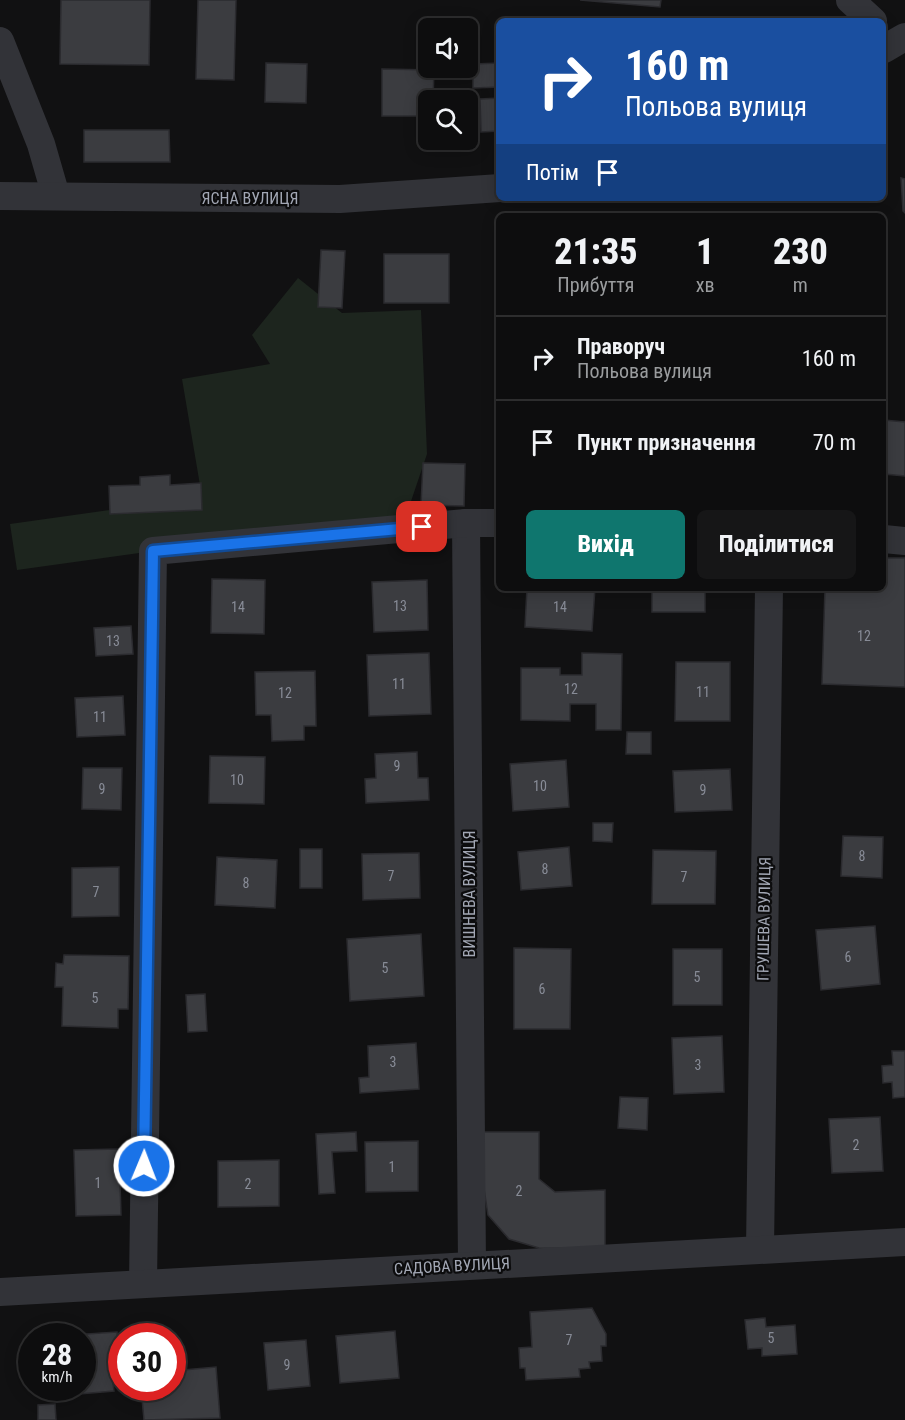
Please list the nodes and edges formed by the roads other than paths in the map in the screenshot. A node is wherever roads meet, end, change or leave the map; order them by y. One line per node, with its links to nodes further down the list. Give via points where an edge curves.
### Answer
1 (850, 0): 2 (street)
2 (870, 18)
3 (0, 41): 6 (street)
4 (496, 188): 6 (street, ЯСНА ВУЛИЦЯ, via 340,199)
5 (0, 196): 6 (street, ЯСНА ВУЛИЦЯ)
6 (57, 196)
7 (466, 523): 8 (street); 14 (street, ВИШНЕВА ВУЛИЦЯ); 15 (street, via 153,551)
8 (496, 523)
9 (886, 539): 10 (street)
10 (905, 541)
11 (769, 591): 13 (street, ГРУШЕВА ВУЛИЦЯ)
12 (905, 1242): 13 (street, САДОВА ВУЛИЦЯ)
13 (760, 1249): 14 (street, САДОВА ВУЛИЦЯ)
14 (472, 1265): 15 (street, САДОВА ВУЛИЦЯ)
15 (143, 1284): 16 (street, САДОВА ВУЛИЦЯ)
16 (0, 1292)

